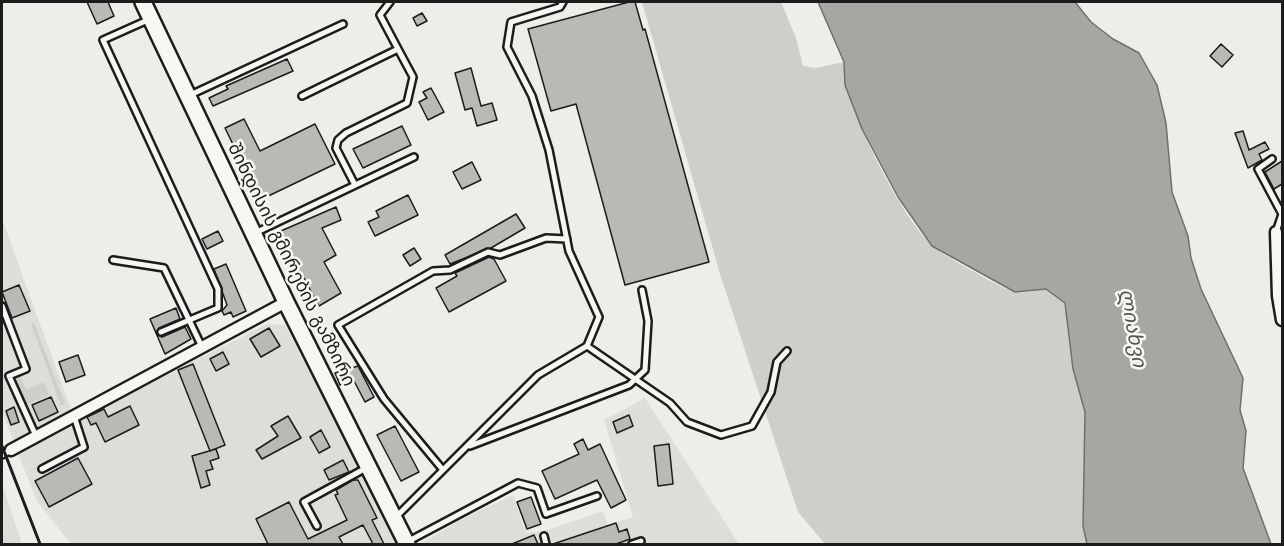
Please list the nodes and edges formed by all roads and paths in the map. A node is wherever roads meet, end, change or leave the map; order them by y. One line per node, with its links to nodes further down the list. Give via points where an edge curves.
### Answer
1 (143, 2): 4 (main road, შინდისის გმირების გამზირი)
2 (390, 2): 6 (lane, via 380,15)
3 (563, 2): 14 (lane, via 560,7 511,22 507,47 532,96 549,150)
4 (151, 19): 7 (main road, შინდისის გმირების გამზირი); 19 (lane, via 103,40 218,289 218,308)
5 (343, 24): 7 (lane)
6 (398, 49): 8 (lane); 11 (lane, via 413,77 407,104 338,140 336,148)
7 (187, 96): 13 (main road, შინდისის გმირების გამზირი)
8 (302, 96)
9 (414, 157): 11 (lane)
10 (1272, 159): 12 (lane, via 1258,169 1282,214)
11 (355, 185): 13 (lane)
12 (1276, 232): 20 (street)
13 (254, 234): 17 (main road, შინდისის გმირების გამზირი)
14 (567, 239): 22 (lane, via 599,317); 32 (lane, via 546,238 500,255 488,252 450,270 433,271 338,326 384,399)
15 (113, 260): 19 (lane, via 164,268)
16 (642, 290): 25 (lane, via 648,321 645,370)
17 (286, 302): 23 (street); 30 (main road, შინდისის გმირების გამზირი)
18 (2, 306): 27 (lane, via 26,369 9,376)
19 (189, 320): 21 (lane); 23 (lane)
20 (1282, 320)
21 (161, 332)
22 (587, 346): 25 (lane); 28 (lane, via 538,375)
23 (202, 347): 26 (street)
24 (787, 351): 25 (lane, via 777,362 771,392 752,426 721,435 687,422 670,403)
25 (636, 379): 28 (lane)
26 (74, 416): 27 (street); 31 (lane, via 84,447)
27 (36, 436): 29 (street)
28 (465, 447): 32 (lane)
29 (6, 452)
30 (368, 467): 34 (main road, შინდისის გმირების გამზირი); 35 (lane, via 304,502)
31 (42, 469)
32 (443, 470): 34 (lane)
33 (597, 496): 38 (lane, via 546,514 537,488 518,483)
34 (394, 520): 38 (main road, შინდისის გმირების გამზირი)
35 (317, 526)
36 (544, 536): 39 (lane)
37 (641, 541): 40 (lane)
38 (406, 544)
39 (546, 544)
40 (632, 544)

